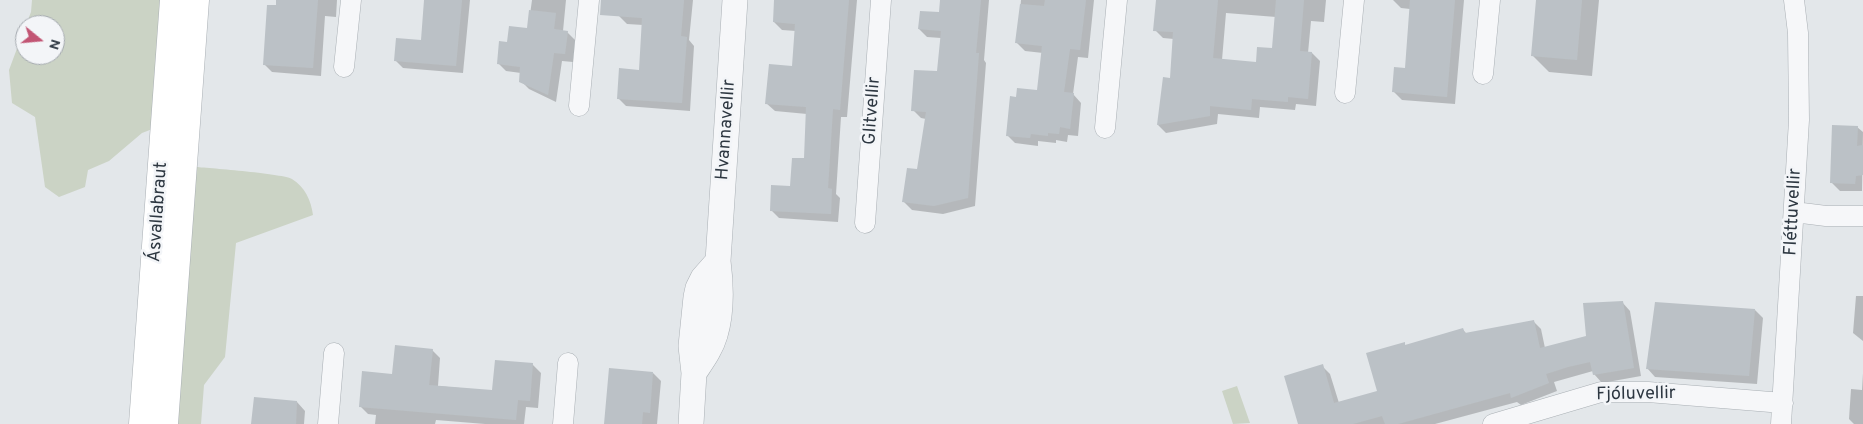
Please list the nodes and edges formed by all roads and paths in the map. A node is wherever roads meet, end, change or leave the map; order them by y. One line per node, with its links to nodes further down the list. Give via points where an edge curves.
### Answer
1 (174, 0): 22 (main road, Ásvallabraut)
2 (195, 0): 23 (main road, Ásvallabraut)
3 (351, 0): 11 (street)
4 (589, 0): 14 (street)
5 (735, 0): 26 (street, Hvannavellir, via 718,261 703,278 696,298)
6 (881, 0): 18 (street, Glitvellir)
7 (1117, 0): 15 (street)
8 (1354, 0): 13 (street)
9 (1490, 0): 12 (street)
10 (1794, 0): 16 (street, Fléttuvellir, via 1798,33 1799,120)
11 (344, 67)
12 (1483, 74)
13 (1345, 93)
14 (579, 106)
15 (1105, 128)
16 (1794, 212): 17 (street); 21 (street, Fléttuvellir)
17 (1863, 216)
18 (865, 223)
19 (334, 353): 24 (street)
20 (568, 363): 25 (street)
21 (1783, 403): 27 (street, Fjóluvellir, via 1648,392 1601,392); 28 (street, Fléttuvellir)
22 (143, 424)
23 (164, 424)
24 (328, 424)
25 (563, 424)
26 (690, 424)
27 (1493, 424)
28 (1781, 424)

